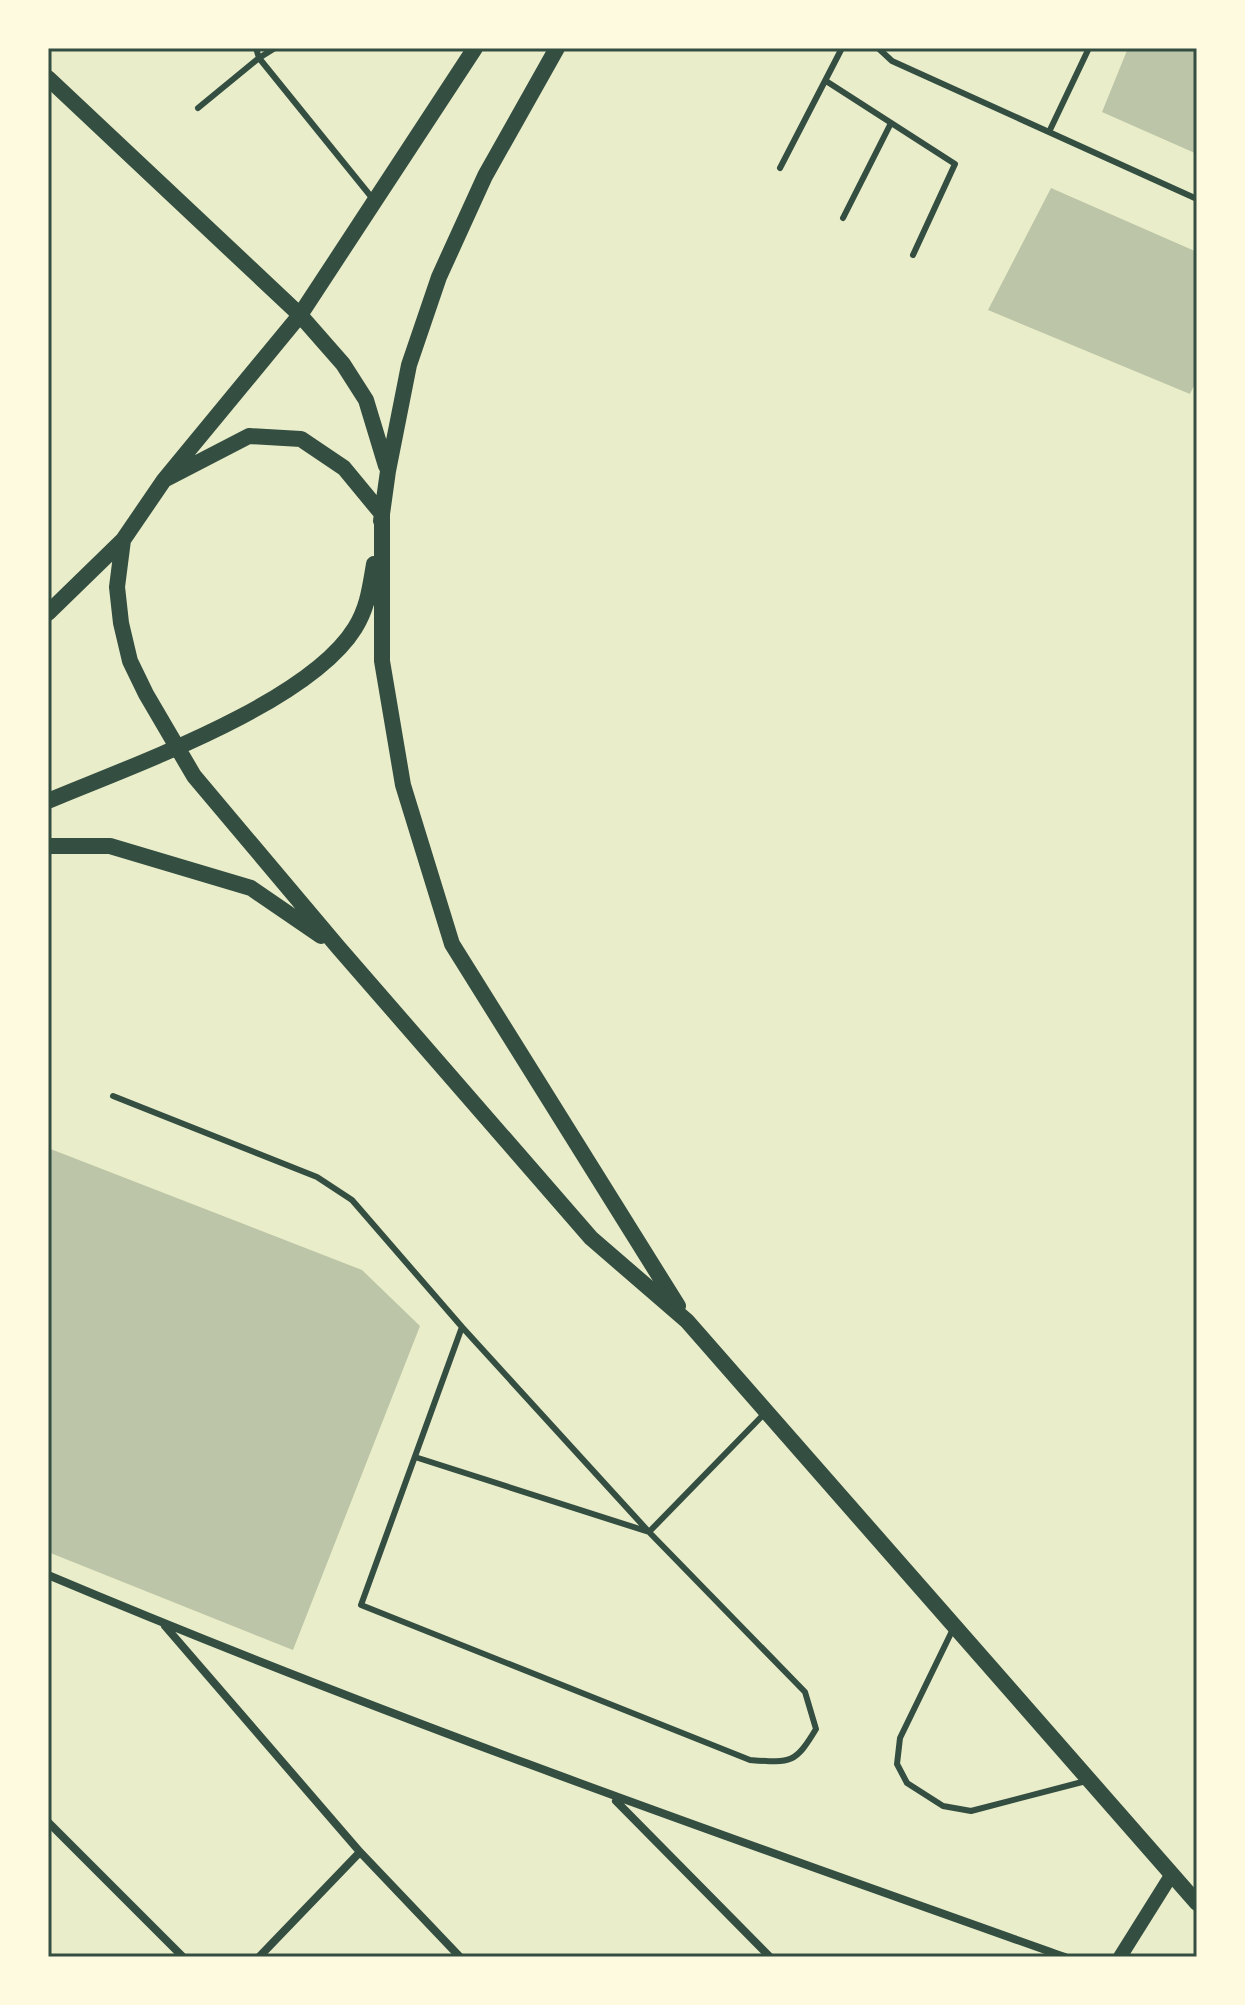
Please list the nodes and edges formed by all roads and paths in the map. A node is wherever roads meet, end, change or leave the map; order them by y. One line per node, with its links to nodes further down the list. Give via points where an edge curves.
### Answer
1 (256, 48): 8 (lane)
2 (275, 48): 8 (lane)
3 (475, 48): 16 (main road)
4 (557, 48): 20 (main road, via 485,176 439,277 409,365)
5 (842, 48): 10 (lane)
6 (878, 48): 13 (lane, via 892,61)
7 (1089, 48): 13 (lane)
8 (259, 58): 11 (lane); 16 (lane)
9 (48, 78): 19 (main road)
10 (826, 81): 12 (lane); 14 (lane)
11 (198, 108)
12 (891, 123): 17 (lane); 18 (lane, via 955,164)
13 (1049, 132): 15 (lane)
14 (780, 168)
15 (1197, 199)
16 (376, 202): 19 (main road)
17 (843, 218)
18 (913, 255)
19 (300, 315): 20 (main road, via 366,400); 21 (main road)
20 (388, 471): 22 (main road)
21 (164, 480): 22 (main road, via 249,436 301,439 344,468); 23 (main road)
22 (382, 514): 25 (main road, via 368,602 354,630 276,697); 30 (main road, via 382,661 403,785 452,944)
23 (123, 540): 24 (main road); 25 (main road, via 117,587 130,661)
24 (48, 613)
25 (176, 746): 26 (main road); 28 (main road, via 194,776)
26 (48, 801)
27 (48, 846): 28 (main road, via 110,846 251,888)
28 (338, 947): 30 (main road, via 591,1238)
29 (113, 1096): 31 (lane, via 317,1177 352,1200)
30 (687, 1321): 32 (main road)
31 (462, 1327): 33 (lane); 34 (lane)
32 (766, 1413): 34 (lane); 37 (main road)
33 (415, 1457): 34 (lane); 34 (lane, via 361,1605 750,1760 782,1762 801,1754 816,1729 805,1692)
34 (649, 1532)
35 (48, 1575): 36 (street)
36 (162, 1624): 39 (street); 41 (street)
37 (954, 1627): 38 (main road); 38 (lane, via 900,1738 897,1764 907,1783 943,1806 971,1811)
38 (1089, 1780): 42 (main road)
39 (613, 1797): 47 (street); 48 (street)
40 (48, 1822): 44 (street)
41 (360, 1852): 45 (street); 46 (street)
42 (1172, 1874): 43 (main road); 49 (street)
43 (1197, 1903)
44 (183, 1957)
45 (259, 1957)
46 (460, 1957)
47 (770, 1957)
48 (1065, 1957)
49 (1120, 1957)

